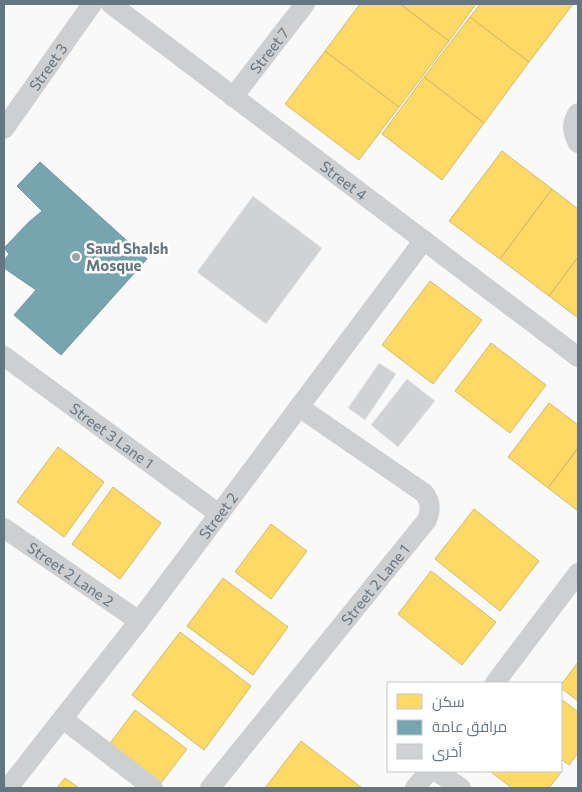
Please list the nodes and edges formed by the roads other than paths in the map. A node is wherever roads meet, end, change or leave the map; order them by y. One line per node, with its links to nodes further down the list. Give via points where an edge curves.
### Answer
1 (92, 4): 6 (street, Street 3)
2 (111, 4): 4 (street, Street 4)
3 (305, 4): 4 (street, Street 7)
4 (234, 97): 8 (street, Street 4)
5 (578, 113): 7 (street, via 573,126)
6 (4, 129)
7 (578, 143)
8 (424, 240): 10 (street, Street 4); 11 (street, Street 2)
9 (4, 356): 12 (street, Street 3 Lane 1)
10 (578, 357)
11 (299, 407): 12 (street, Street 2); 22 (street, Street 2 Lane 1, via 424,493 430,512 427,520)
12 (219, 514): 15 (street, Street 2)
13 (4, 528): 15 (street, Street 2 Lane 2)
14 (578, 573): 16 (street)
15 (139, 621): 17 (street, Street 2)
16 (496, 682)
17 (63, 719): 20 (street, Street 2); 21 (street)
18 (427, 772): 23 (street)
19 (437, 772): 24 (street)
20 (8, 788)
21 (153, 788)
22 (210, 788)
23 (415, 788)
24 (461, 788)

